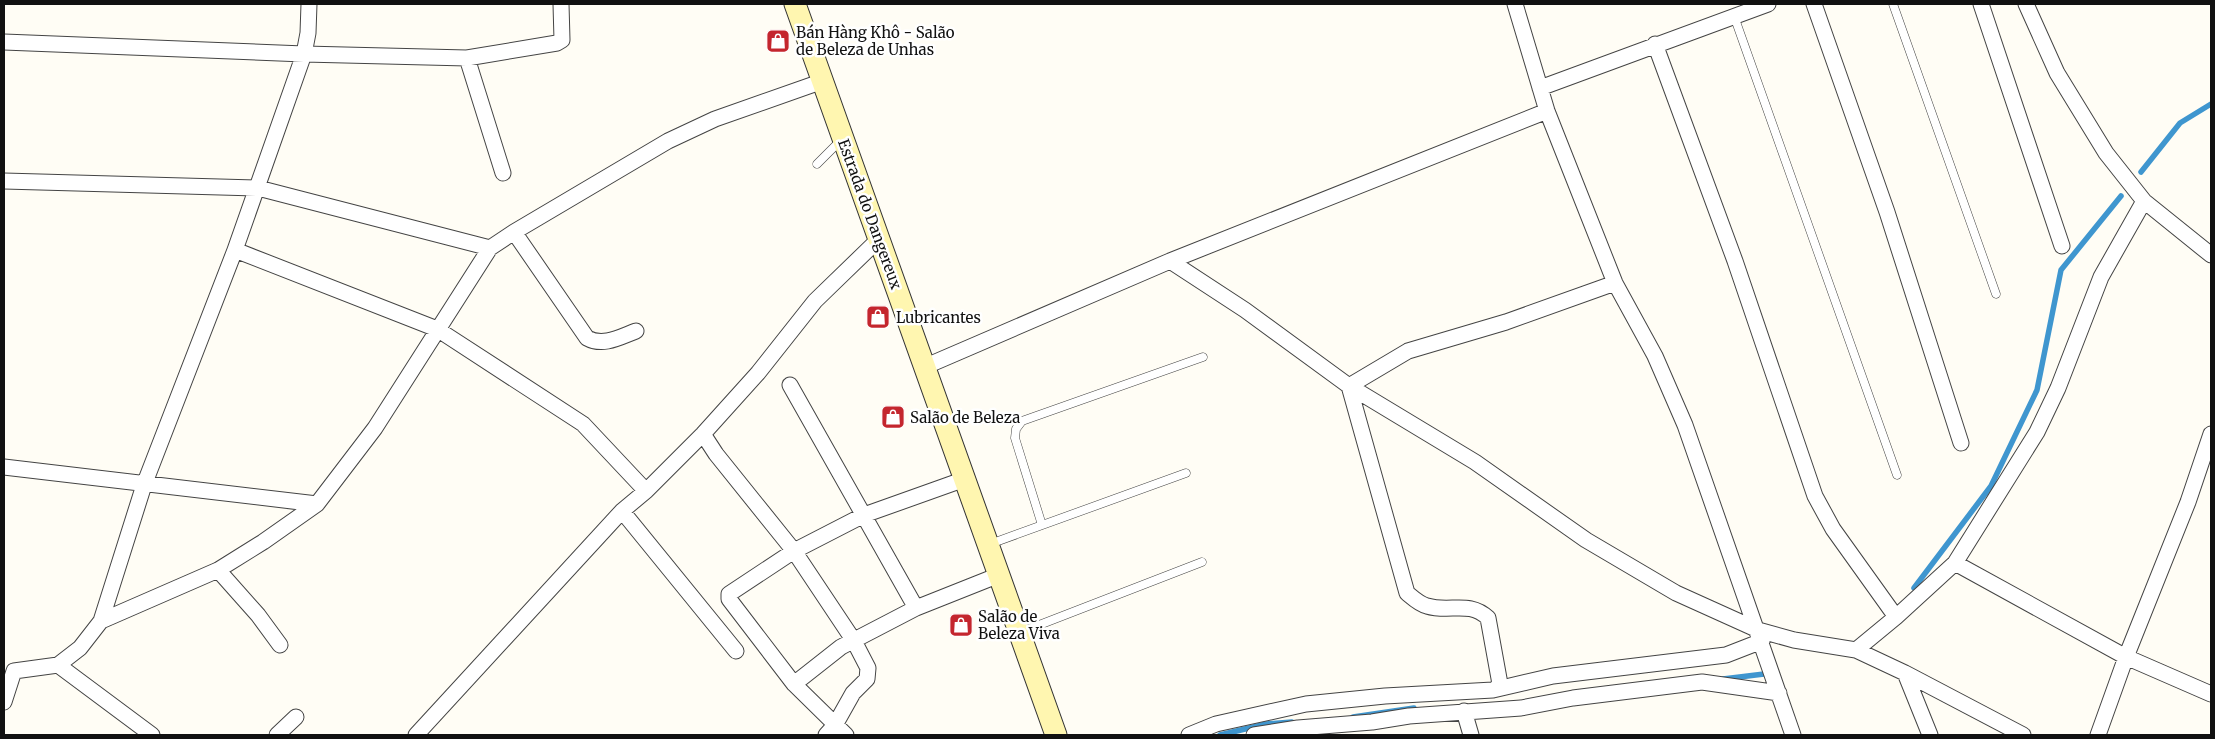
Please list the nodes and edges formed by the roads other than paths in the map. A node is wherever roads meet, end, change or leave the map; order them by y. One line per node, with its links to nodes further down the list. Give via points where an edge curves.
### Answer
1 (309, 4): 13 (street)
2 (561, 4): 14 (street, via 562,40 557,43)
3 (795, 4): 15 (main road, Estrada do Dangereux)
4 (1517, 4): 16 (street)
5 (1768, 4): 10 (street)
6 (1814, 4): 41 (street, via 1887,212)
7 (1892, 4): 32 (lane)
8 (1981, 4): 26 (street)
9 (2026, 4): 23 (street, via 2057,73 2074,102 2106,152)
10 (1734, 16): 12 (street); 44 (lane)
11 (4, 42): 13 (street)
12 (1655, 44): 16 (street); 59 (street, via 1735,261 1814,496)
13 (304, 54): 14 (street); 22 (street)
14 (467, 58): 20 (street)
15 (823, 81): 18 (main road, Estrada do Dangereux); 24 (street, via 715,119 668,141)
16 (1540, 88): 17 (street)
17 (1547, 111): 30 (street); 31 (street)
18 (843, 138): 19 (lane); 25 (main road, Estrada do Dangereux)
19 (817, 164)
20 (503, 173)
21 (4, 181): 22 (street)
22 (258, 188): 27 (street); 28 (street)
23 (2144, 201): 29 (street); 55 (street, via 2101,277 2058,388 2037,432)
24 (514, 232): 27 (street); 34 (street, via 587,338 607,342)
25 (879, 239): 36 (main road, Estrada do Dangereux); 39 (street, via 815,301 758,373)
26 (2062, 246)
27 (490, 248): 33 (street)
28 (235, 250): 33 (street); 46 (street)
29 (2211, 255)
30 (1170, 261): 36 (street); 38 (street, via 1245,310)
31 (1615, 284): 38 (street, via 1506,322 1408,351); 62 (street, via 1655,356 1685,425)
32 (1996, 294)
33 (437, 329): 47 (street, via 583,424); 48 (street, via 375,428)
34 (636, 331)
35 (1203, 357): 51 (lane, via 1022,421 1016,429 1015,438)
36 (924, 367): 45 (main road, Estrada do Dangereux)
37 (790, 385): 50 (street)
38 (1348, 386): 62 (street, via 1475,462 1586,540 1676,593); 72 (street, via 1407,593 1428,607 1475,608 1488,618 1500,684)
39 (703, 434): 47 (street); 53 (street)
40 (2211, 434): 67 (street, via 2188,502)
41 (1961, 443)
42 (4, 467): 46 (street)
43 (1186, 473): 51 (lane)
44 (1897, 475)
45 (965, 480): 50 (street); 52 (main road, Estrada do Dangereux)
46 (144, 485): 48 (street); 60 (street)
47 (646, 491): 49 (street)
48 (317, 504): 56 (street)
49 (622, 511): 66 (street); 82 (street)
50 (864, 516): 53 (street); 58 (street)
51 (1042, 525): 52 (lane)
52 (988, 544): 57 (main road, Estrada do Dangereux)
53 (794, 550): 63 (street); 71 (street, via 729,594)
54 (1202, 562): 61 (lane)
55 (1955, 563): 59 (street); 67 (street)
56 (218, 570): 60 (street); 64 (street)
57 (999, 575): 58 (street); 61 (main road, Estrada do Dangereux)
58 (916, 608): 63 (street)
59 (1896, 617): 65 (street)
60 (101, 622): 68 (street, via 80,648)
61 (1020, 633): 83 (main road, Estrada do Dangereux)
62 (1760, 635): 65 (street); 72 (street, via 1726,655 1553,676); 73 (street)
63 (854, 641): 71 (street, via 831,653); 78 (street, via 869,675 853,693)
64 (280, 645)
65 (1856, 650): 70 (street)
66 (736, 651)
67 (2126, 657): 74 (street); 89 (street)
68 (58, 665): 69 (street); 80 (street)
69 (9, 670): 75 (street)
70 (1905, 672): 87 (street); 88 (street)
71 (794, 684): 78 (street)
72 (1497, 687): 84 (street, via 1493,690 1306,704 1216,724)
73 (1779, 693): 76 (street, via 1702,682 1573,698 1521,708); 86 (street)
74 (2211, 694)
75 (4, 702)
76 (1464, 711): 79 (street); 85 (street)
77 (296, 717): 81 (street)
78 (836, 732)
79 (1260, 734)
80 (152, 735)
81 (277, 735)
82 (416, 735)
83 (1056, 735)
84 (1189, 735)
85 (1471, 735)
86 (1793, 735)
87 (1930, 735)
88 (2023, 735)
89 (2098, 735)

